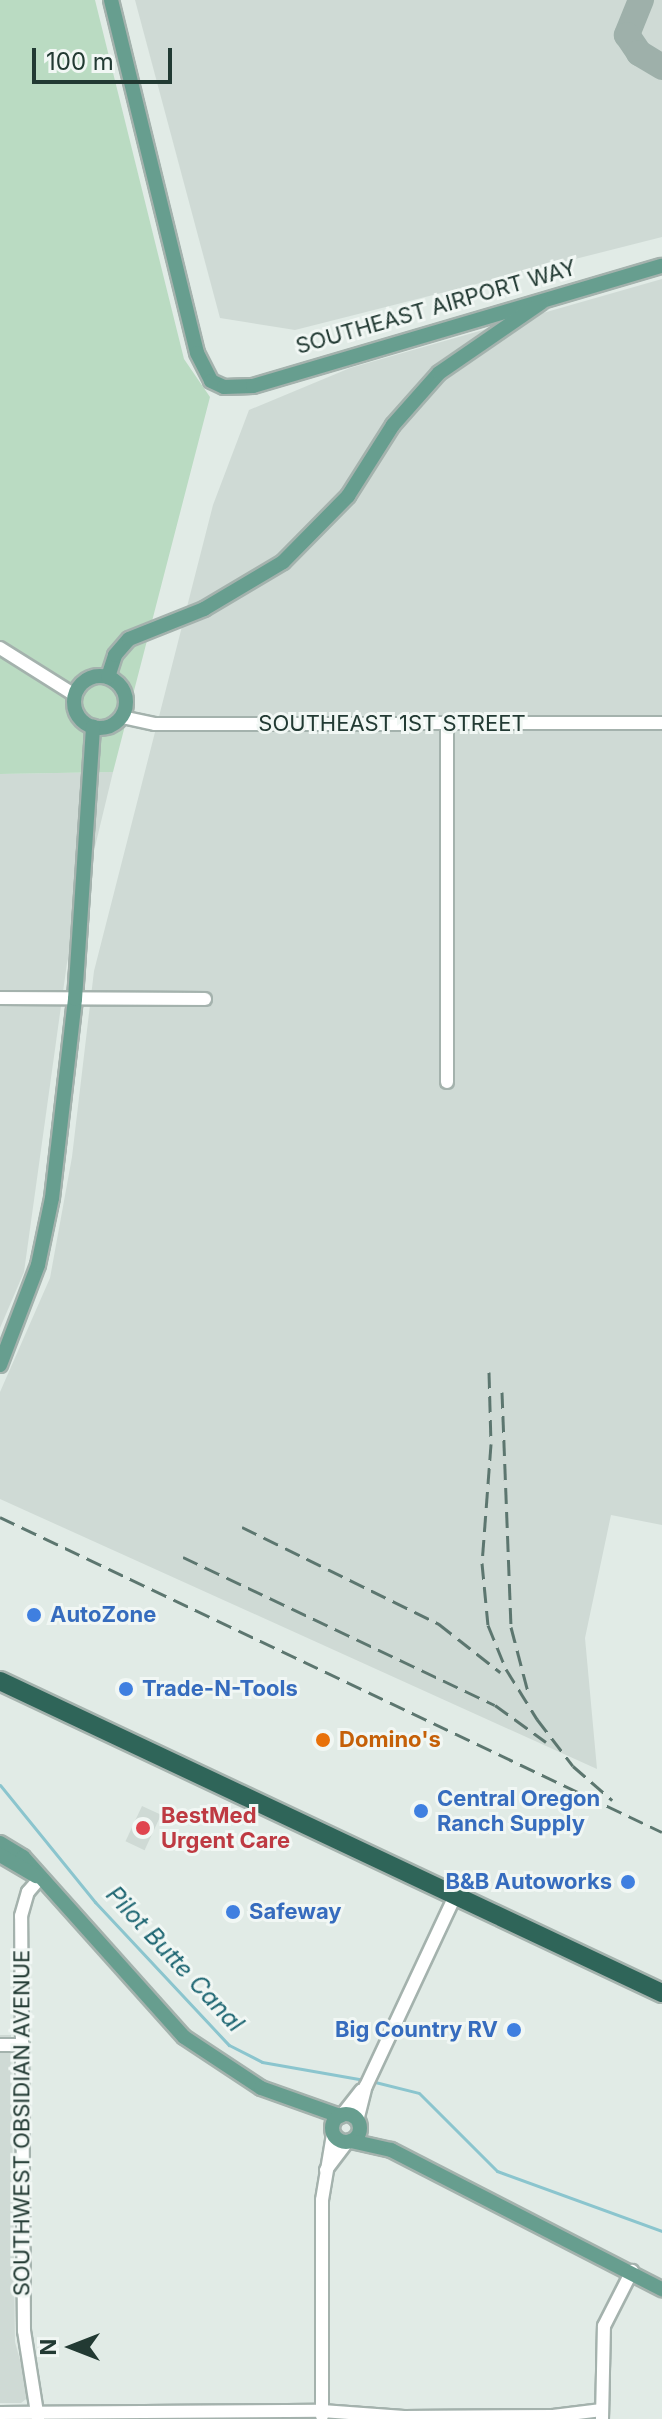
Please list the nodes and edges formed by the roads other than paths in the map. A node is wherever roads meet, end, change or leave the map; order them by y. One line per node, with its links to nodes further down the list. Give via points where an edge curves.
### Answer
1 (111, 0): 3 (main road, SOUTHEAST AIRPORT WAY, via 197,353 211,381 224,387 253,386)
2 (662, 266): 3 (main road, SOUTHEAST AIRPORT WAY)
3 (550, 297): 5 (main road, via 439,373 393,425 348,496 283,562 204,609 129,639 115,655)
4 (0, 648): 6 (street)
5 (108, 677): 6 (main road, via 85,681); 7 (main road, via 125,694)
6 (75, 695): 10 (main road, via 80,718)
7 (122, 717): 9 (street, SOUTHEAST 1ST STREET, via 155,724); 10 (main road, via 109,727)
8 (662, 723): 9 (street, SOUTHEAST 1ST STREET)
9 (447, 724): 14 (street)
10 (93, 727): 12 (main road)
11 (0, 998): 12 (street)
12 (75, 999): 13 (street); 15 (main road, via 38,1265)
13 (205, 999)
14 (447, 1082)
15 (0, 1365)
16 (0, 1681): 20 (highway)
17 (0, 1843): 19 (main road, via 23,1857)
18 (0, 1855): 19 (main road)
19 (40, 1878): 23 (street, SOUTHWEST OBSIDIAN AVENUE, via 28,1892 21,1916); 25 (main road, via 184,2037 236,2074)
20 (455, 1896): 21 (highway); 24 (street)
21 (662, 1993)
22 (0, 2045): 23 (street)
23 (23, 2045): 37 (street, SOUTHWEST OBSIDIAN AVENUE, via 24,2331)
24 (366, 2086): 26 (street); 27 (street)
25 (305, 2108): 26 (main road); 28 (main road)
26 (341, 2116): 27 (main road); 28 (main road)
27 (358, 2124): 29 (main road); 30 (main road)
28 (333, 2132): 29 (main road); 31 (street)
29 (349, 2142): 30 (main road); 31 (street)
30 (391, 2150): 32 (main road)
31 (326, 2170): 36 (street)
32 (632, 2271): 33 (main road); 35 (street, via 604,2326)
33 (662, 2289)
34 (0, 2413): 37 (street)
35 (602, 2414): 36 (street)
36 (322, 2415): 37 (street)
37 (38, 2416)

